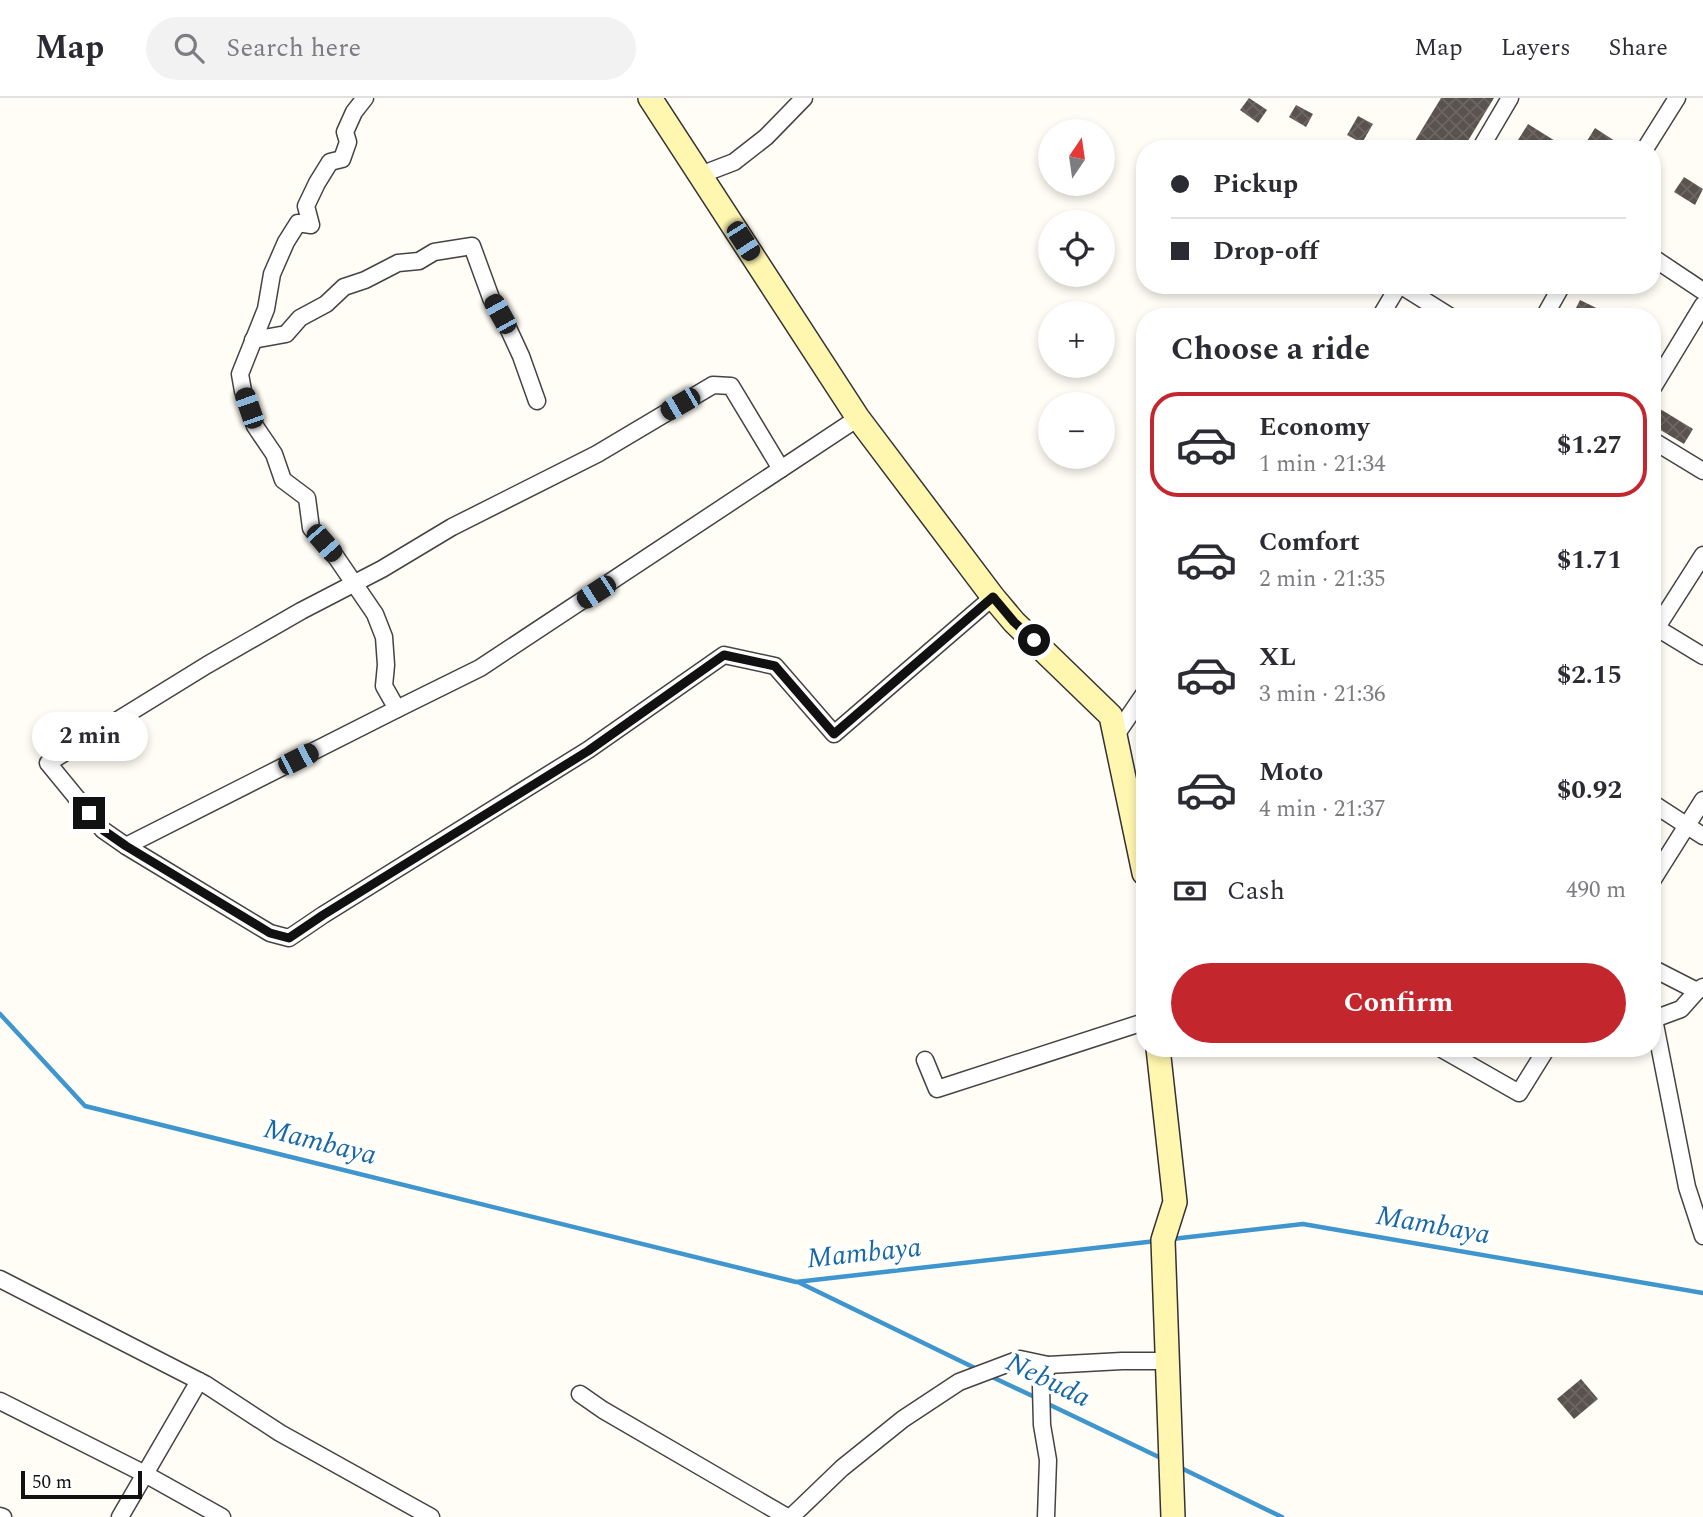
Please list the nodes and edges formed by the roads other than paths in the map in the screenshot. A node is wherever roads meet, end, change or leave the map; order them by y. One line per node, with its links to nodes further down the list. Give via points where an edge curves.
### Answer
1 (365, 98): 14 (street, via 345,132 348,142 342,159 330,162 306,206 311,225 298,223 286,242)
2 (650, 98): 8 (street)
3 (804, 98): 8 (street, via 734,162)
4 (1510, 98): 6 (street)
5 (1677, 98): 7 (street)
6 (1485, 140)
7 (1651, 140)
8 (700, 175): 17 (street)
9 (1661, 263): 10 (street)
10 (1703, 291)
11 (1414, 294): 13 (street)
12 (1703, 305): 15 (street)
13 (1437, 308)
14 (253, 340): 16 (street, via 286,334 300,318 344,288 398,264 472,246); 22 (street, via 240,374 255,426 274,454 283,480 307,498 311,528)
15 (1661, 374)
16 (537, 401)
17 (858, 418): 19 (street); 23 (street)
18 (1661, 445): 20 (street)
19 (781, 469): 22 (street, via 731,386 713,385 597,454 452,527); 28 (street, via 480,668)
20 (1703, 471)
21 (1703, 555): 24 (street)
22 (355, 583): 28 (street, via 384,637 384,686); 35 (street, via 208,665 48,763 103,830)
23 (993, 597): 29 (street, via 1111,716); 35 (street, via 834,734 775,666 724,655 588,751 289,938 270,933)
24 (1661, 618)
25 (1661, 634): 26 (street)
26 (1703, 656)
27 (1136, 705): 29 (street)
28 (397, 709): 35 (street)
29 (1115, 735): 33 (street)
30 (1703, 800): 32 (street)
31 (1661, 809): 32 (street)
32 (1686, 826): 34 (street); 36 (street)
33 (1136, 835)
34 (1703, 836)
35 (126, 846)
36 (1661, 866)
37 (1661, 972): 38 (street)
38 (1700, 989): 39 (street, via 1681,1009)
39 (1661, 1016)
40 (1136, 1026): 45 (street, via 937,1089)
41 (1661, 1054): 46 (street, via 1687,1187)
42 (1159, 1057): 48 (street, via 1175,1202 1163,1240)
43 (1456, 1057): 44 (street, via 1519,1093)
44 (1541, 1057)
45 (925, 1060)
46 (1703, 1236)
47 (0, 1279): 50 (street)
48 (1167, 1360): 49 (street); 59 (street)
49 (1048, 1365): 57 (street, via 1020,1359 959,1382 903,1419); 58 (street, via 1041,1387 1048,1460)
50 (199, 1381): 53 (street); 56 (street, via 280,1433)
51 (580, 1394): 57 (street)
52 (0, 1401): 53 (street)
53 (145, 1474): 54 (street); 55 (street)
54 (120, 1517)
55 (222, 1517)
56 (431, 1517)
57 (789, 1517)
58 (1045, 1517)
59 (1173, 1517)

